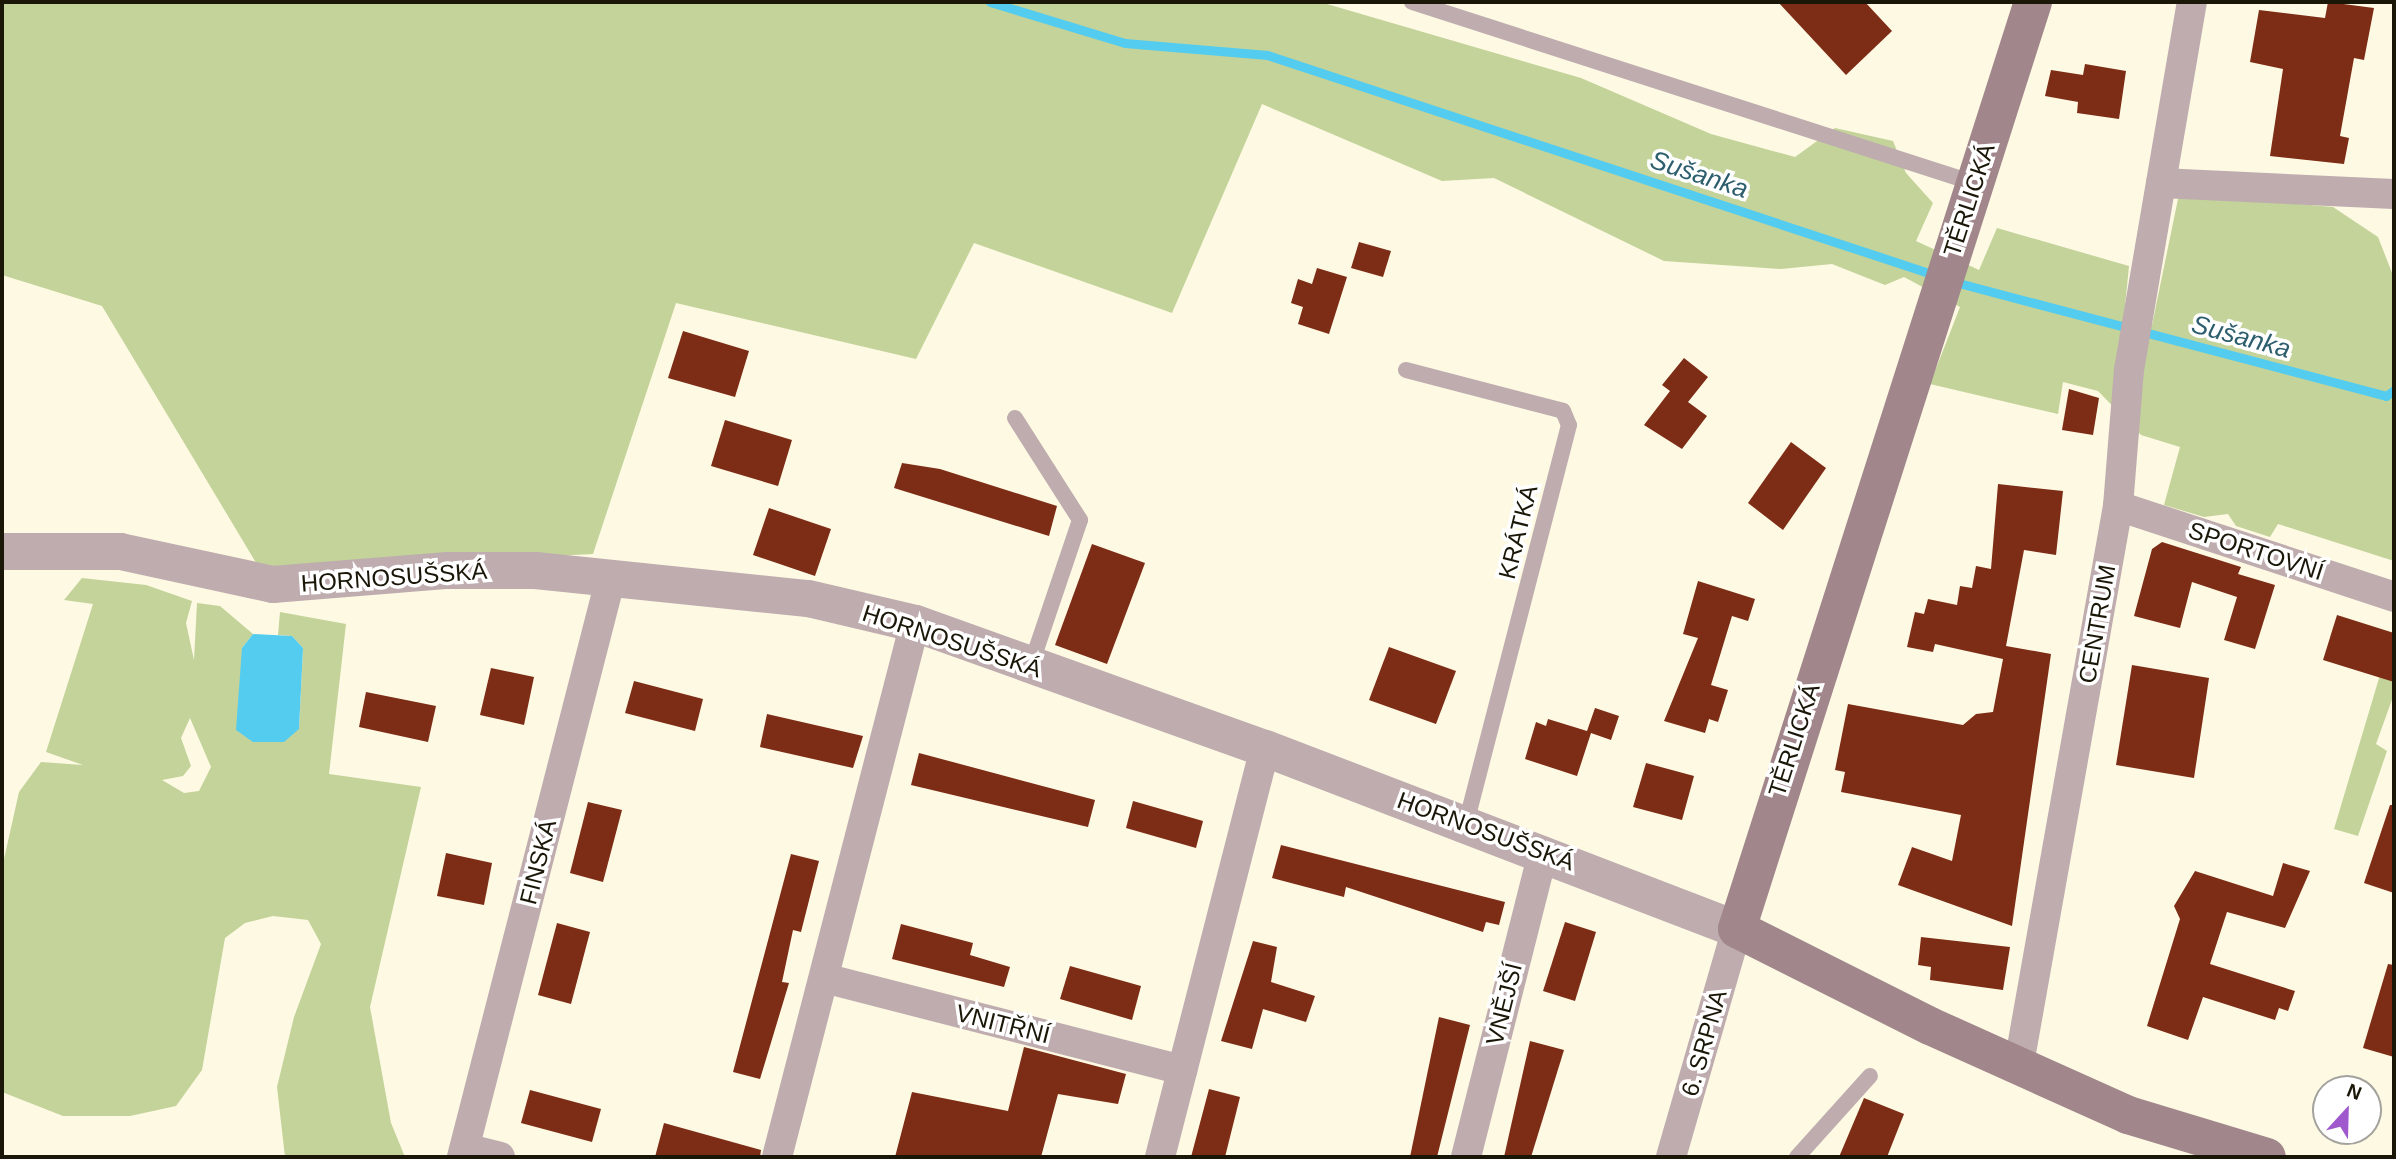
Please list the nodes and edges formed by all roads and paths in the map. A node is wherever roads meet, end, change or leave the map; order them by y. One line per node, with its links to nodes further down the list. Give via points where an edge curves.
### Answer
1 (1412, 2): 4 (lane)
2 (2033, 2): 4 (main road, TĚRLICKÁ)
3 (2192, 2): 5 (street, CENTRUM)
4 (1974, 183): 18 (main road, TĚRLICKÁ)
5 (2161, 183): 6 (street); 9 (street, CENTRUM, via 2135,338)
6 (2394, 194)
7 (1406, 370): 16 (lane, KRÁTKÁ, via 1563,411 1569,425)
8 (1015, 418): 14 (lane, via 1080,520)
9 (2118, 506): 12 (street, SPORTOVNÍ); 20 (street, CENTRUM)
10 (2, 551): 11 (street, HORNOSUŠSKÁ, via 121,551 272,584 447,570)
11 (611, 577): 13 (street, HORNOSUŠSKÁ, via 808,598); 23 (street, FINSKÁ)
12 (2394, 597)
13 (915, 624): 14 (street, HORNOSUŠSKÁ); 19 (street)
14 (1031, 665): 15 (street, HORNOSUŠSKÁ)
15 (1265, 748): 16 (street, HORNOSUŠSKÁ); 21 (street)
16 (1466, 823): 17 (street, HORNOSUŠSKÁ)
17 (1543, 852): 18 (street, HORNOSUŠSKÁ); 27 (street, VNĚJŠÍ)
18 (1737, 929): 20 (main road); 28 (street, 6. SRPNA)
19 (824, 978): 21 (street, VNITŘNÍ); 25 (street)
20 (2019, 1064): 30 (main road, via 2128,1115)
21 (1182, 1070): 26 (street)
22 (1870, 1076): 29 (lane)
23 (463, 1153): 24 (street, FINSKÁ)
24 (500, 1157)
25 (778, 1157)
26 (1160, 1157)
27 (1466, 1157)
28 (1671, 1157)
29 (1797, 1157)
30 (2267, 1157)

